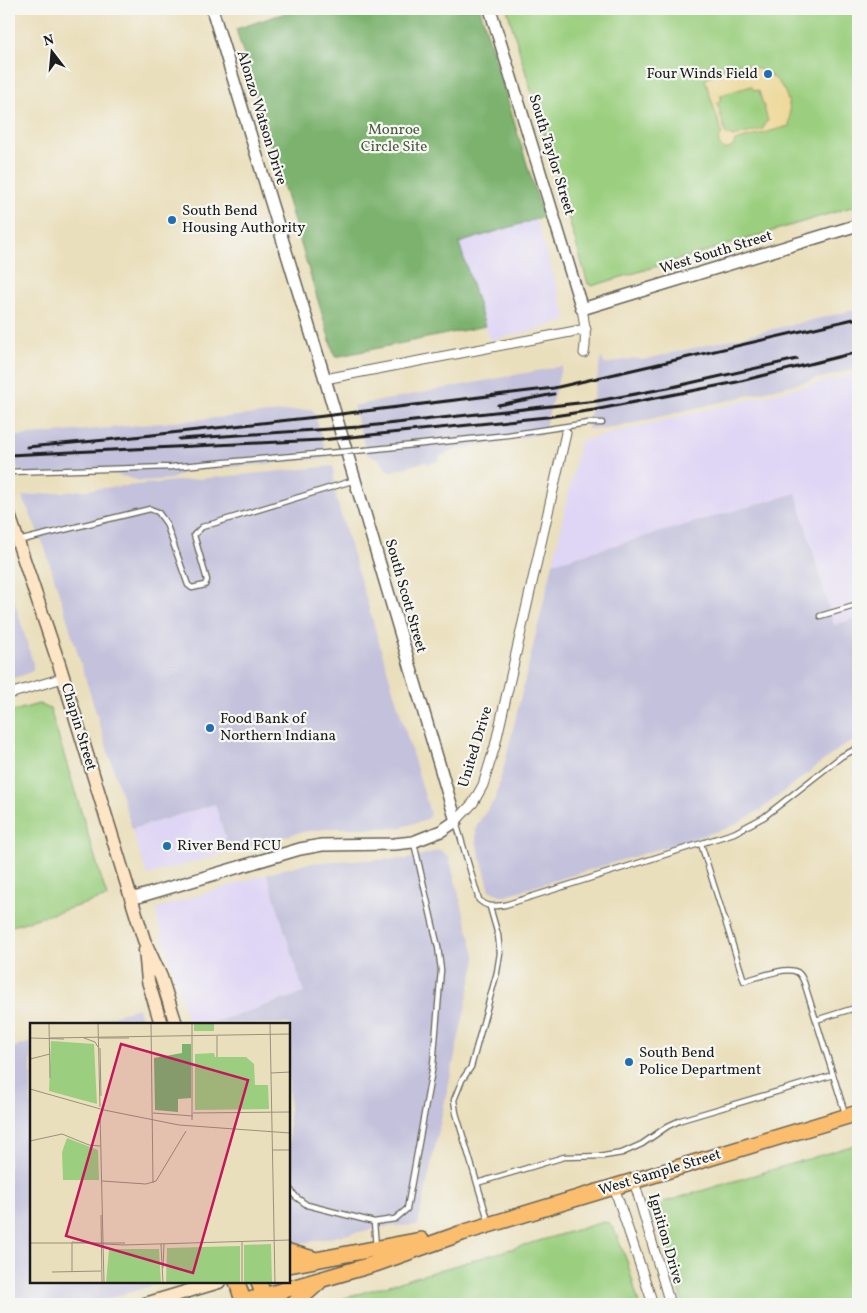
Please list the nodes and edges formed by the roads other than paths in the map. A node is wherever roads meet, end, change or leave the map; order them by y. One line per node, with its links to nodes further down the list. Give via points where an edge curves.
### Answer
1 (212, 9): 7 (street, Alonzo Watson Drive)
2 (490, 9): 4 (street, South Taylor Street)
3 (858, 225): 4 (street, West South Street)
4 (582, 309): 5 (street)
5 (586, 329): 6 (street); 7 (street)
6 (584, 354)
7 (325, 379): 11 (street, South Scott Street)
8 (602, 423): 10 (lane, bridge, via 366,450 171,467)
9 (566, 433): 19 (street, United Drive, via 495,746 483,785 473,804)
10 (9, 472)
11 (355, 480): 13 (lane, via 202,527 194,535 207,580 205,584 192,588 188,586 166,524 158,512 150,509); 19 (street, South Scott Street)
12 (9, 515): 13 (main road, Chapin Street)
13 (17, 541): 16 (main road, Chapin Street)
14 (858, 605): 15 (lane)
15 (820, 616)
16 (63, 678): 17 (street); 22 (main road, Chapin Street)
17 (9, 694)
18 (858, 748): 21 (lane, via 842,756 764,817 734,834)
19 (456, 821): 20 (street, United Drive); 23 (lane, via 479,900)
20 (413, 842): 22 (street, United Drive, via 322,845 300,849); 37 (lane, via 440,962 433,1065 407,1209 394,1219)
21 (702, 844): 23 (lane, via 505,905); 28 (lane, via 744,981 787,969 795,971 804,982)
22 (131, 899): 24 (main road, Chapin Street)
23 (490, 906): 34 (lane, via 500,953 497,972 472,1067 462,1080 454,1100)
24 (144, 940): 25 (main road, Chapin Street); 26 (main road, Chapin Street)
25 (161, 977): 26 (lane); 30 (main road, Chapin Street)
26 (148, 981): 29 (main road, Chapin Street)
27 (858, 1007): 28 (lane)
28 (816, 1020): 31 (lane)
29 (161, 1023)
30 (176, 1023)
31 (833, 1075): 32 (lane); 34 (lane, via 681,1120 622,1153 564,1157)
32 (852, 1115): 33 (main road, West Sample Street)
33 (634, 1181): 35 (main road, West Sample Street); 53 (street, Ignition Drive)
34 (477, 1183): 38 (lane)
35 (614, 1187): 38 (main road, West Sample Street); 52 (street, Ignition Drive)
36 (290, 1189): 37 (lane, via 307,1205)
37 (374, 1222): 40 (lane)
38 (489, 1225): 39 (main road, West Sample Street)
39 (462, 1233): 40 (main road, West Sample Street); 44 (main road, West Sample Street)
40 (376, 1248): 42 (main road, West Sample Street)
41 (290, 1252): 42 (main road)
42 (315, 1260): 43 (main road, West Sample Street)
43 (290, 1265)
44 (322, 1279): 48 (main road, West Sample Street); 51 (main road)
45 (214, 1283): 47 (main road)
46 (237, 1283): 49 (main road)
47 (197, 1286): 50 (main road)
48 (263, 1294): 49 (main road, West Sample Street)
49 (240, 1303)
50 (145, 1304)
51 (294, 1304)
52 (653, 1304)
53 (670, 1304)

